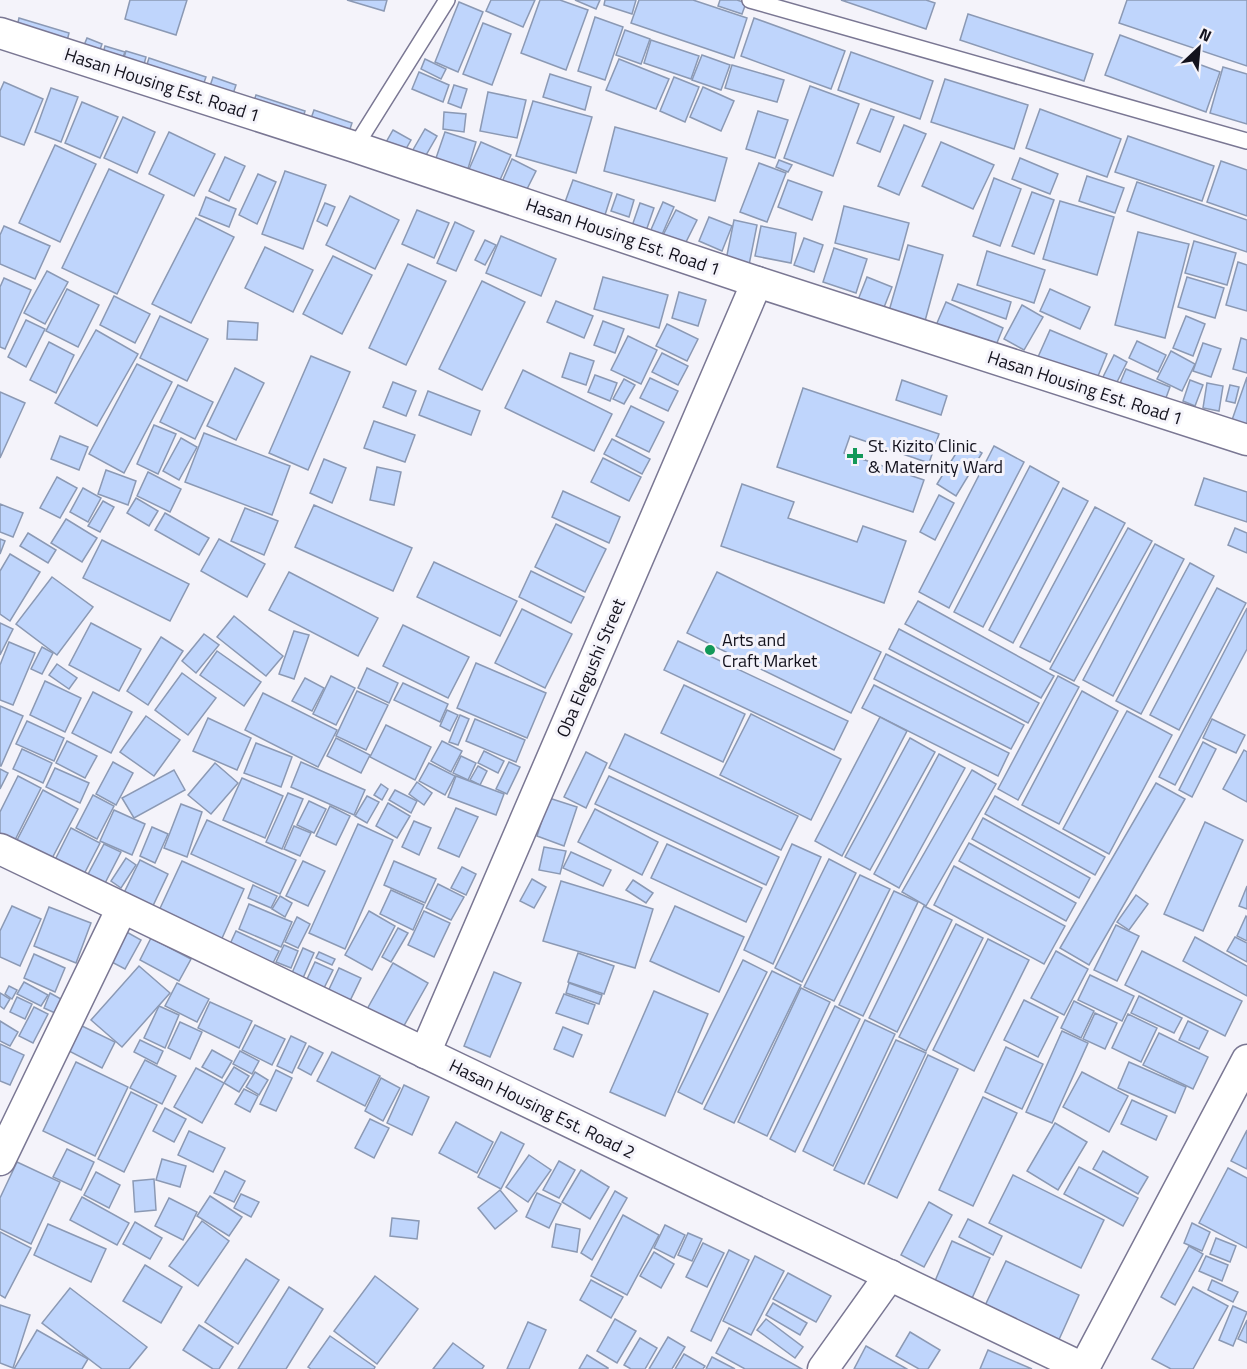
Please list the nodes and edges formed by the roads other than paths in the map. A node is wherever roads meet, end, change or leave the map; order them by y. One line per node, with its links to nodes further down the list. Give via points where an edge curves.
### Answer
1 (447, 0): 5 (lane)
2 (750, 0): 4 (lane)
3 (0, 33): 5 (street, Hasan Housing Est. Road 1)
4 (1247, 141)
5 (355, 147): 6 (street, Hasan Housing Est. Road 1)
6 (757, 282): 7 (street, Hasan Housing Est. Road 1); 10 (street, Oba Elegushi Street)
7 (1247, 440)
8 (0, 849): 9 (street, Hasan Housing Est. Road 2)
9 (122, 908): 10 (street, Hasan Housing Est. Road 2); 12 (street)
10 (425, 1053): 13 (street, Hasan Housing Est. Road 2)
11 (1247, 1060): 15 (street)
12 (0, 1160)
13 (890, 1275): 14 (street); 15 (street, Hasan Housing Est. Road 2)
14 (823, 1369)
15 (1084, 1369)

